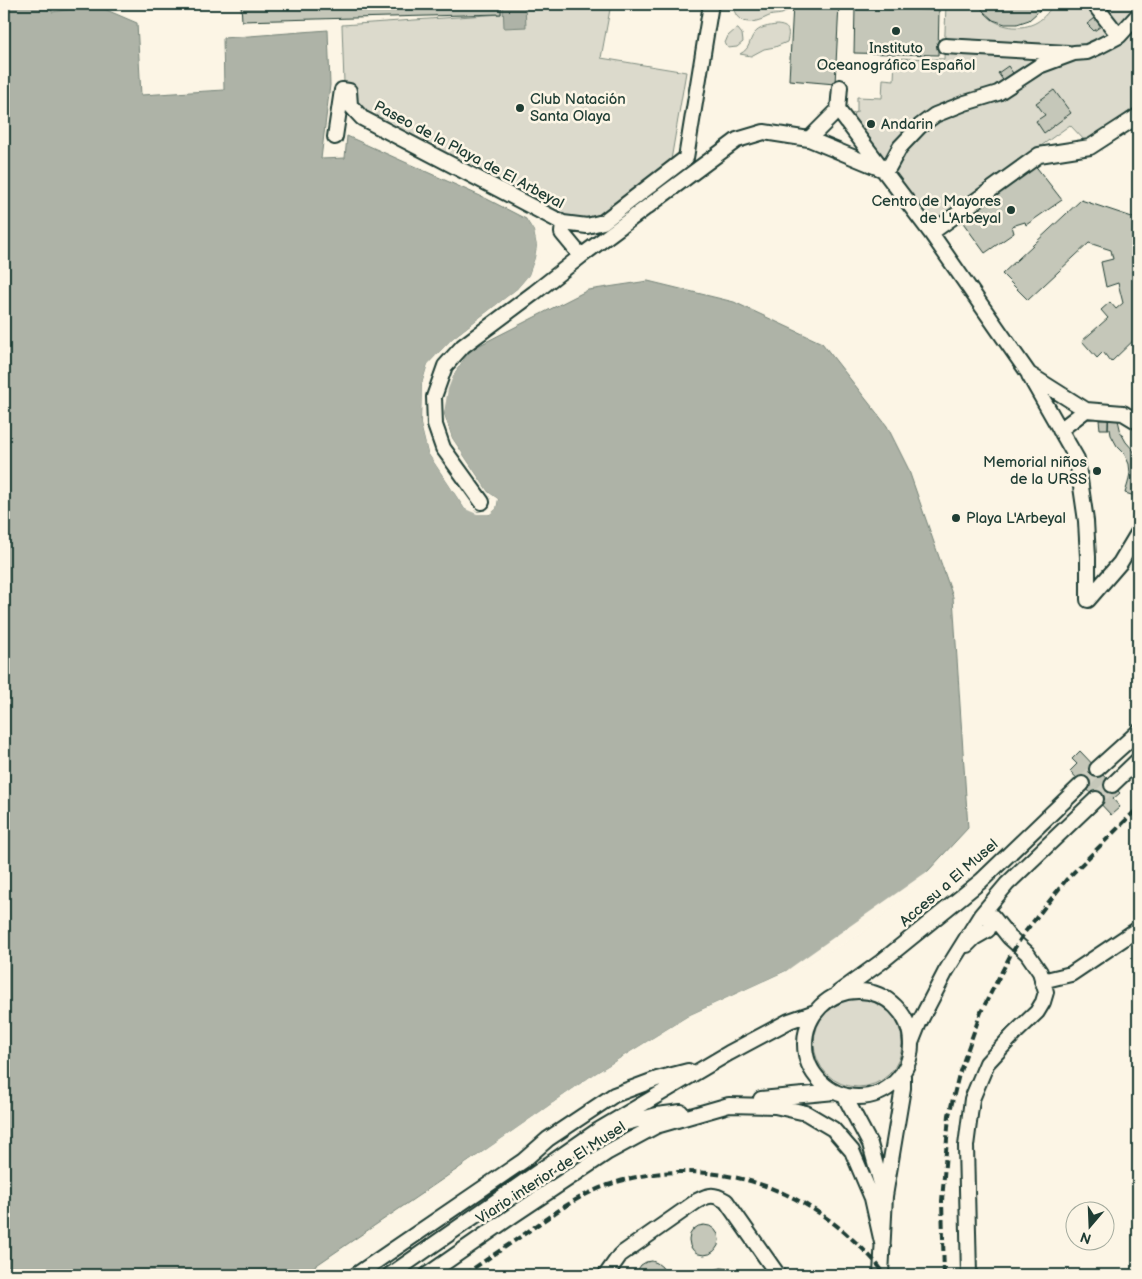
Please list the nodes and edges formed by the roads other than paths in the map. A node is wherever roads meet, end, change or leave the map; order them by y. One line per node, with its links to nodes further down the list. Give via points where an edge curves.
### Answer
1 (712, 4): 12 (street)
2 (1094, 4): 4 (street)
3 (1138, 15): 4 (street)
4 (1118, 36): 6 (street, via 1087,52)
5 (945, 46): 6 (street)
6 (1074, 53): 13 (street, via 1039,66 998,93 935,115 900,146 890,167)
7 (840, 87): 8 (street)
8 (838, 110): 11 (street); 13 (street)
9 (1138, 116): 16 (street, via 1090,148 1039,155)
10 (335, 137): 15 (street, Paseo de la Playa de El Arbeyal, via 342,90 349,90 350,105 362,118)
11 (809, 139): 13 (street); 14 (street, via 764,132 737,140)
12 (686, 158): 14 (street); 15 (street, Paseo de la Playa de El Arbeyal, via 603,222 587,226)
13 (884, 170): 16 (street)
14 (695, 171): 17 (street)
15 (564, 223): 17 (street, via 562,233)
16 (930, 232): 18 (street)
17 (581, 256): 22 (street, via 463,346 445,366 434,396 435,425 443,448)
18 (1029, 374): 19 (street); 21 (street)
19 (1086, 410): 20 (street, via 1124,412); 21 (street)
20 (1138, 422)
21 (1060, 430): 23 (street, via 1077,459 1086,521 1088,600 1120,563)
22 (482, 502)
23 (1138, 533)
24 (1138, 732): 26 (street)
25 (1138, 760): 28 (street)
26 (1097, 769)
27 (1082, 784): 36 (street, Accesu a El Musel, via 981,881 881,962)
28 (1112, 785)
29 (1096, 799): 30 (street, Accesu a El Musel, via 1007,884)
30 (982, 915): 32 (street); 33 (street, via 993,917); 34 (street, Accesu a El Musel)
31 (1138, 929): 35 (street, via 1071,974)
32 (988, 930): 33 (street); 34 (street)
33 (1009, 937): 35 (street, via 1027,953)
34 (957, 954): 38 (street, Accesu a El Musel)
35 (1042, 981): 53 (street, via 1046,992 1043,1002 987,1063 972,1099 966,1146)
36 (830, 998): 37 (street, Accesu a El Musel); 38 (street, Accesu a El Musel, via 847,991 866,991 885,998 899,1009 908,1026)
37 (815, 1012): 39 (street, Viario interior de El Musel, via 789,1020); 41 (street, Accesu a El Musel, via 807,1028 804,1047 809,1066 820,1081)
38 (911, 1043): 40 (street, Accesu a El Musel)
39 (703, 1067): 43 (street, Viario interior de El Musel); 44 (street, Viario interior de El Musel, via 614,1095 548,1139)
40 (903, 1072): 41 (street, Accesu a El Musel, via 881,1092 864,1097); 45 (street, via 904,1088)
41 (840, 1094): 42 (street, Viario interior de El Musel, via 759,1100); 45 (street, via 870,1144)
42 (729, 1106): 43 (street, Viario interior de El Musel, via 657,1114); 46 (street, Viario interior de El Musel, via 775,1106 806,1113 832,1129 852,1151 872,1198); 49 (street, Viario interior de El Musel, via 656,1126 608,1152)
43 (597, 1131): 44 (street, Viario interior de El Musel); 48 (street, Viario interior de El Musel)
44 (523, 1161): 47 (street, Viario interior de El Musel)
45 (885, 1196): 46 (street)
46 (883, 1247): 52 (street)
47 (356, 1275)
48 (390, 1275)
49 (428, 1275)
50 (606, 1275): 51 (street, via 620,1255 706,1196 716,1196 726,1202)
51 (778, 1275)
52 (881, 1275)
53 (970, 1275)

